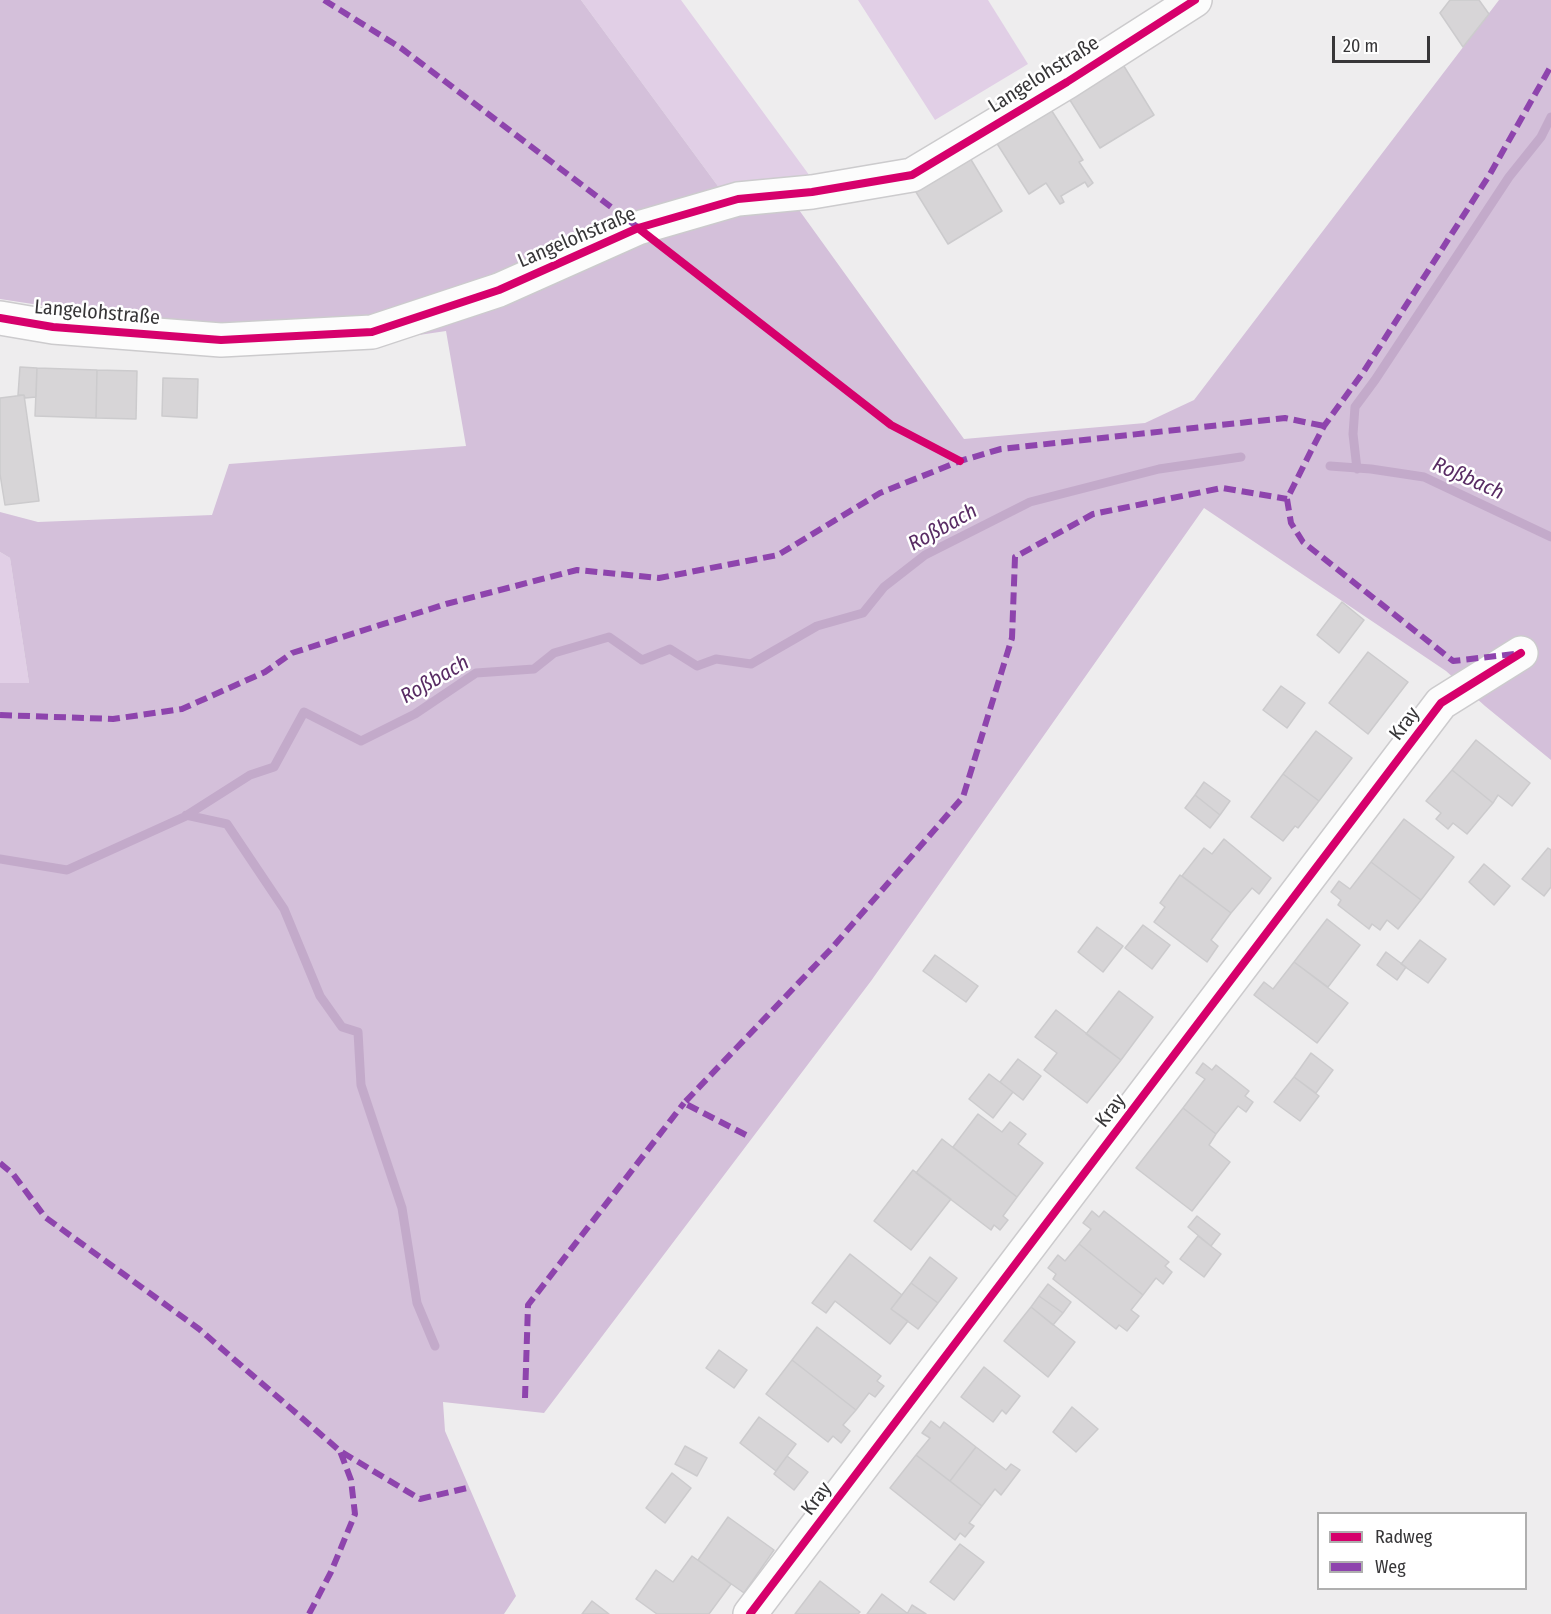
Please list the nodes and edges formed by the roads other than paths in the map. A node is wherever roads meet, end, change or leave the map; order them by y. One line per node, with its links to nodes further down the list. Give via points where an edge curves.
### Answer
1 (1195, 0): 2 (street, Langelohstraße, via 912,175 812,192 738,199 638,228 499,290 372,332 221,340 53,327)
2 (0, 318)
3 (1521, 653): 4 (street, Kray, via 1441,704)
4 (750, 1614)

